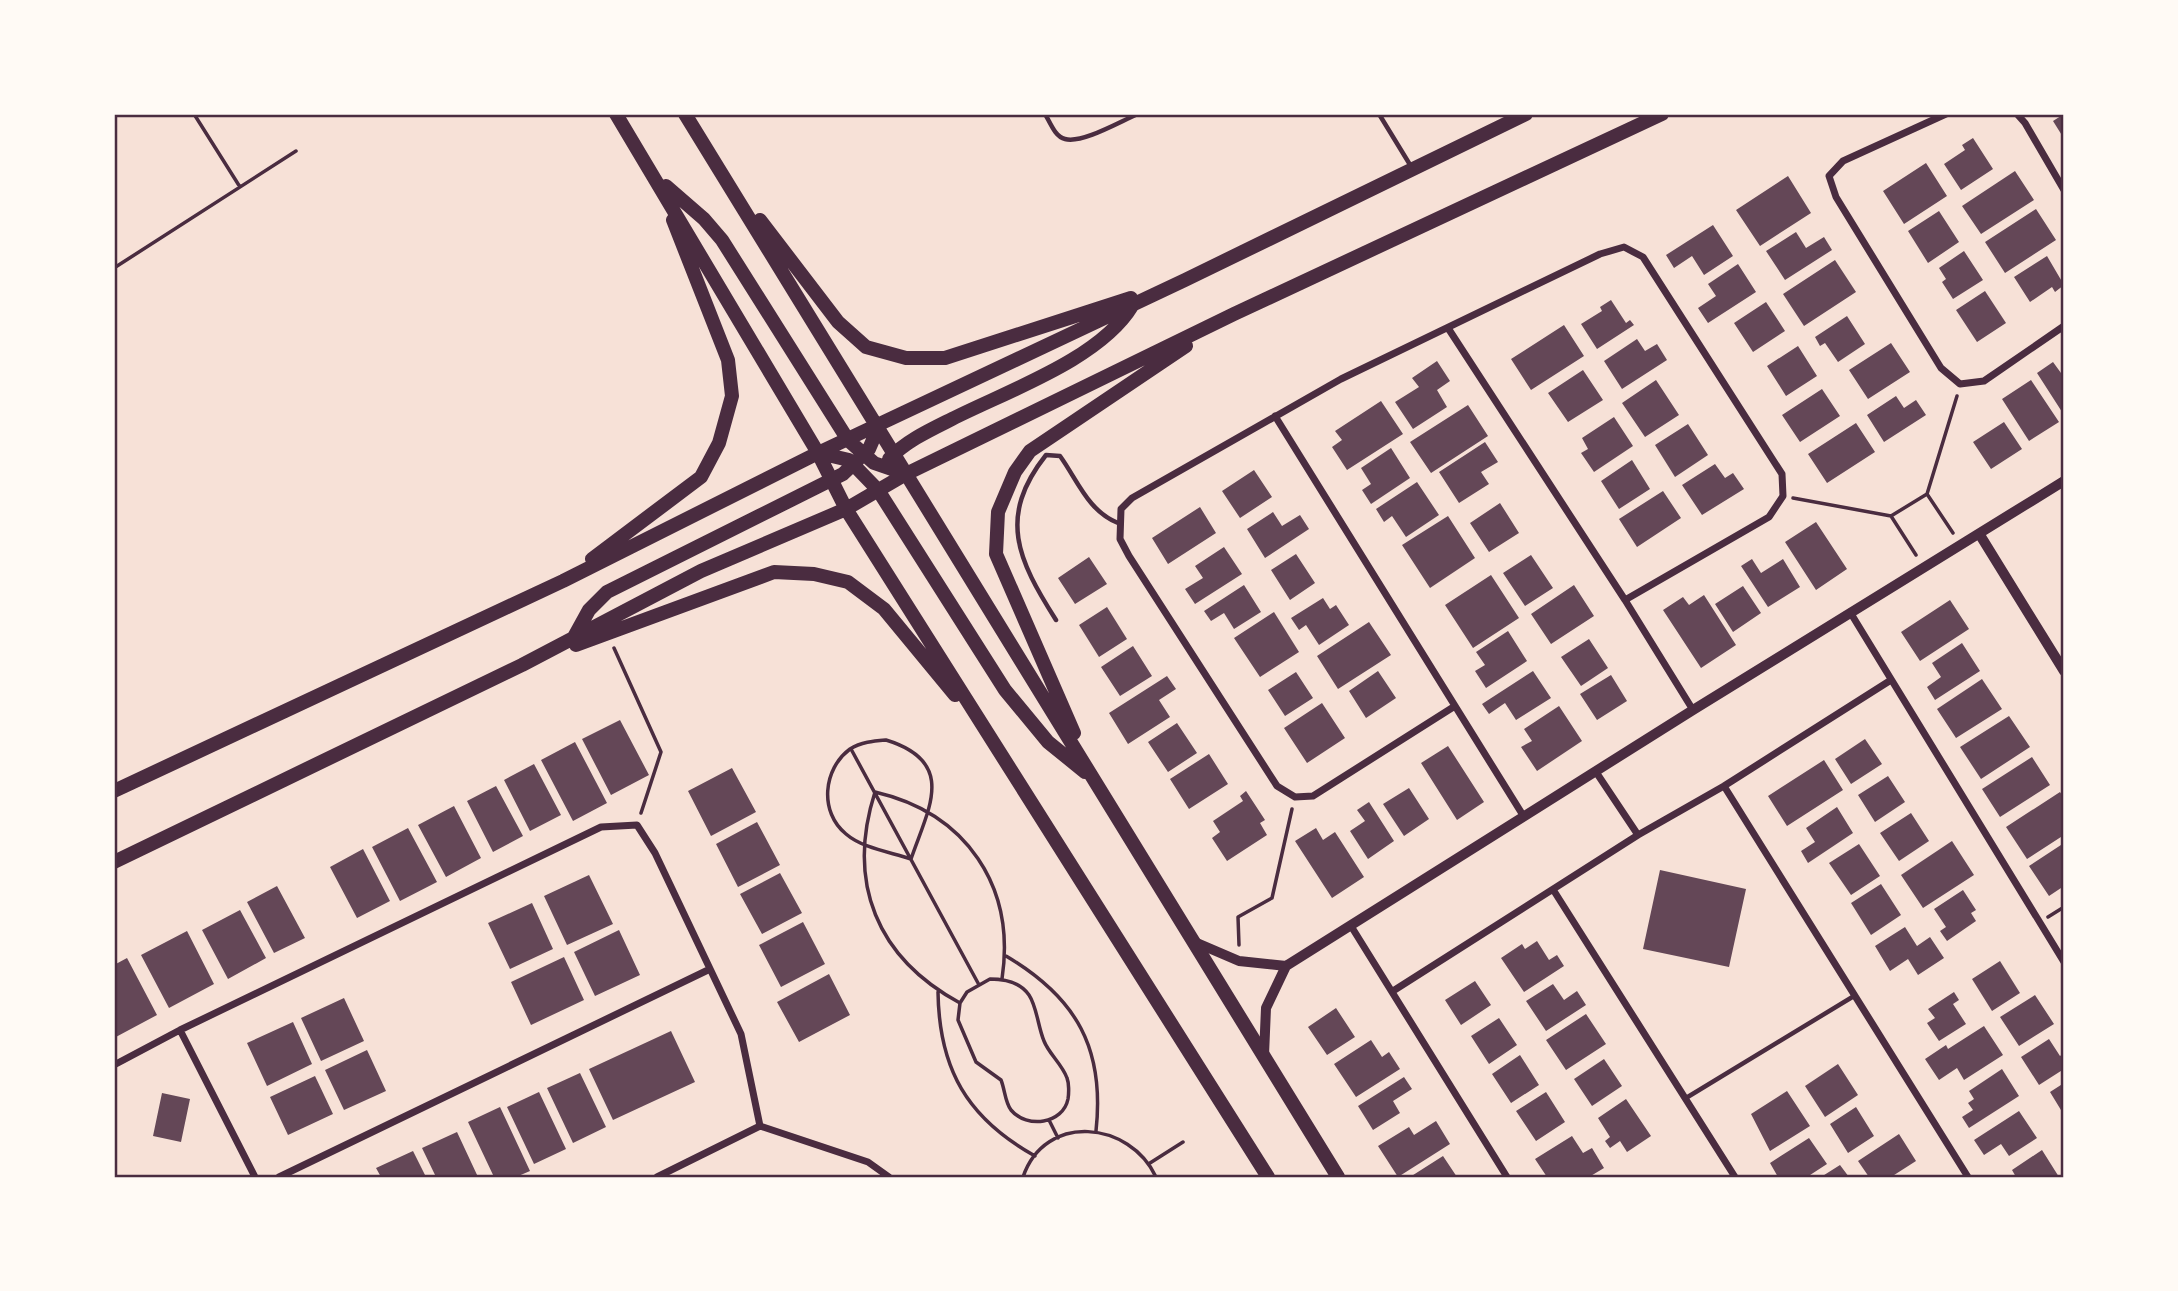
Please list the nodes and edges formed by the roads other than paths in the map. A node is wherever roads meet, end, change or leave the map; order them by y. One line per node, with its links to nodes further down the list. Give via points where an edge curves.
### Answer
1 (616, 114): 12 (main road)
2 (685, 114): 10 (main road)
3 (1045, 114): 4 (lane, via 1057,135 1066,140 1081,139)
4 (1138, 114)
5 (1379, 114): 11 (lane)
6 (1526, 114): 11 (main road)
7 (1662, 114): 16 (main road)
8 (1946, 114): 17 (street, via 1843,161 1829,176 1836,197 1941,368 1960,384 1984,381)
9 (2017, 114): 13 (street)
10 (712, 156): 14 (main road, via 838,321 866,346 906,358 945,358); 20 (main road)
11 (1412, 169): 14 (main road)
12 (657, 179): 21 (main road, via 722,240); 22 (main road); 33 (main road, via 728,360 732,396 719,443 701,477)
13 (2064, 190)
14 (1185, 280): 15 (main road)
15 (1133, 305): 20 (main road); 23 (main road, via 1114,331 1087,351 916,438)
16 (1234, 314): 26 (main road); 45 (main road, via 1030,451 1015,472 998,512 996,554)
17 (2064, 326)
18 (1448, 328): 19 (street); 34 (street); 34 (street, via 1600,254 1624,247 1643,257 1782,474 1783,496 1769,517)
19 (1275, 416): 31 (street, via 1132,498 1121,509); 41 (street)
20 (879, 426): 21 (main road); 23 (main road); 24 (main road)
21 (848, 440): 22 (main road); 24 (main road)
22 (818, 453): 24 (main road); 27 (main road); 33 (main road)
23 (894, 454): 25 (main road); 26 (main road)
24 (860, 461): 25 (main road); 27 (main road); 29 (main road)
25 (881, 467): 26 (main road); 29 (main road)
26 (906, 474): 29 (main road); 45 (main road)
27 (832, 480): 30 (main road); 37 (main road, via 607,592 589,610)
28 (2064, 481): 32 (street)
29 (874, 485): 30 (main road); 45 (main road, via 1005,690 1048,743)
30 (846, 509): 37 (main road, via 701,571); 43 (main road)
31 (1118, 523): 36 (lane, via 1092,506 1060,456 1046,455 1020,498 1017,533 1036,585); 41 (street, via 1129,556 1277,786 1295,797 1313,796)
32 (1980, 535): 35 (street); 39 (street)
33 (563, 582): 47 (main road)
34 (1625, 600): 42 (street)
35 (1850, 612): 40 (street); 42 (street)
36 (1056, 620)
37 (573, 639): 38 (main road)
38 (522, 665): 43 (main road, via 774,572 814,574 848,582 884,609); 50 (main road)
39 (2064, 671)
40 (1891, 680): 46 (street); 54 (street)
41 (1455, 706): 48 (street)
42 (1693, 710): 44 (street)
43 (993, 742): 68 (main road)
44 (1596, 772): 48 (street); 49 (street)
45 (1094, 779): 53 (main road)
46 (1724, 786): 49 (street); 58 (street)
47 (114, 791)
48 (1524, 817): 52 (street)
49 (1638, 835): 51 (street)
50 (114, 862)
51 (1554, 891): 57 (street); 62 (street)
52 (1351, 926): 55 (street); 57 (street)
53 (1197, 943): 55 (street, via 1239,961); 60 (main road)
54 (2064, 962)
55 (1286, 966): 60 (street, via 1266,1008)
56 (708, 970): 59 (street, via 655,853 637,825 601,827); 63 (street, via 741,1034); 65 (street)
57 (1393, 991): 70 (street)
58 (1854, 996): 62 (lane); 72 (street)
59 (180, 1030): 61 (street); 64 (street)
60 (1264, 1055): 69 (main road)
61 (114, 1065)
62 (1685, 1099): 71 (street)
63 (760, 1126): 66 (street); 67 (street, via 868,1162)
64 (255, 1177)
65 (278, 1177)
66 (657, 1177)
67 (889, 1177)
68 (1268, 1177)
69 (1338, 1177)
70 (1507, 1177)
71 (1735, 1177)
72 (1968, 1177)

